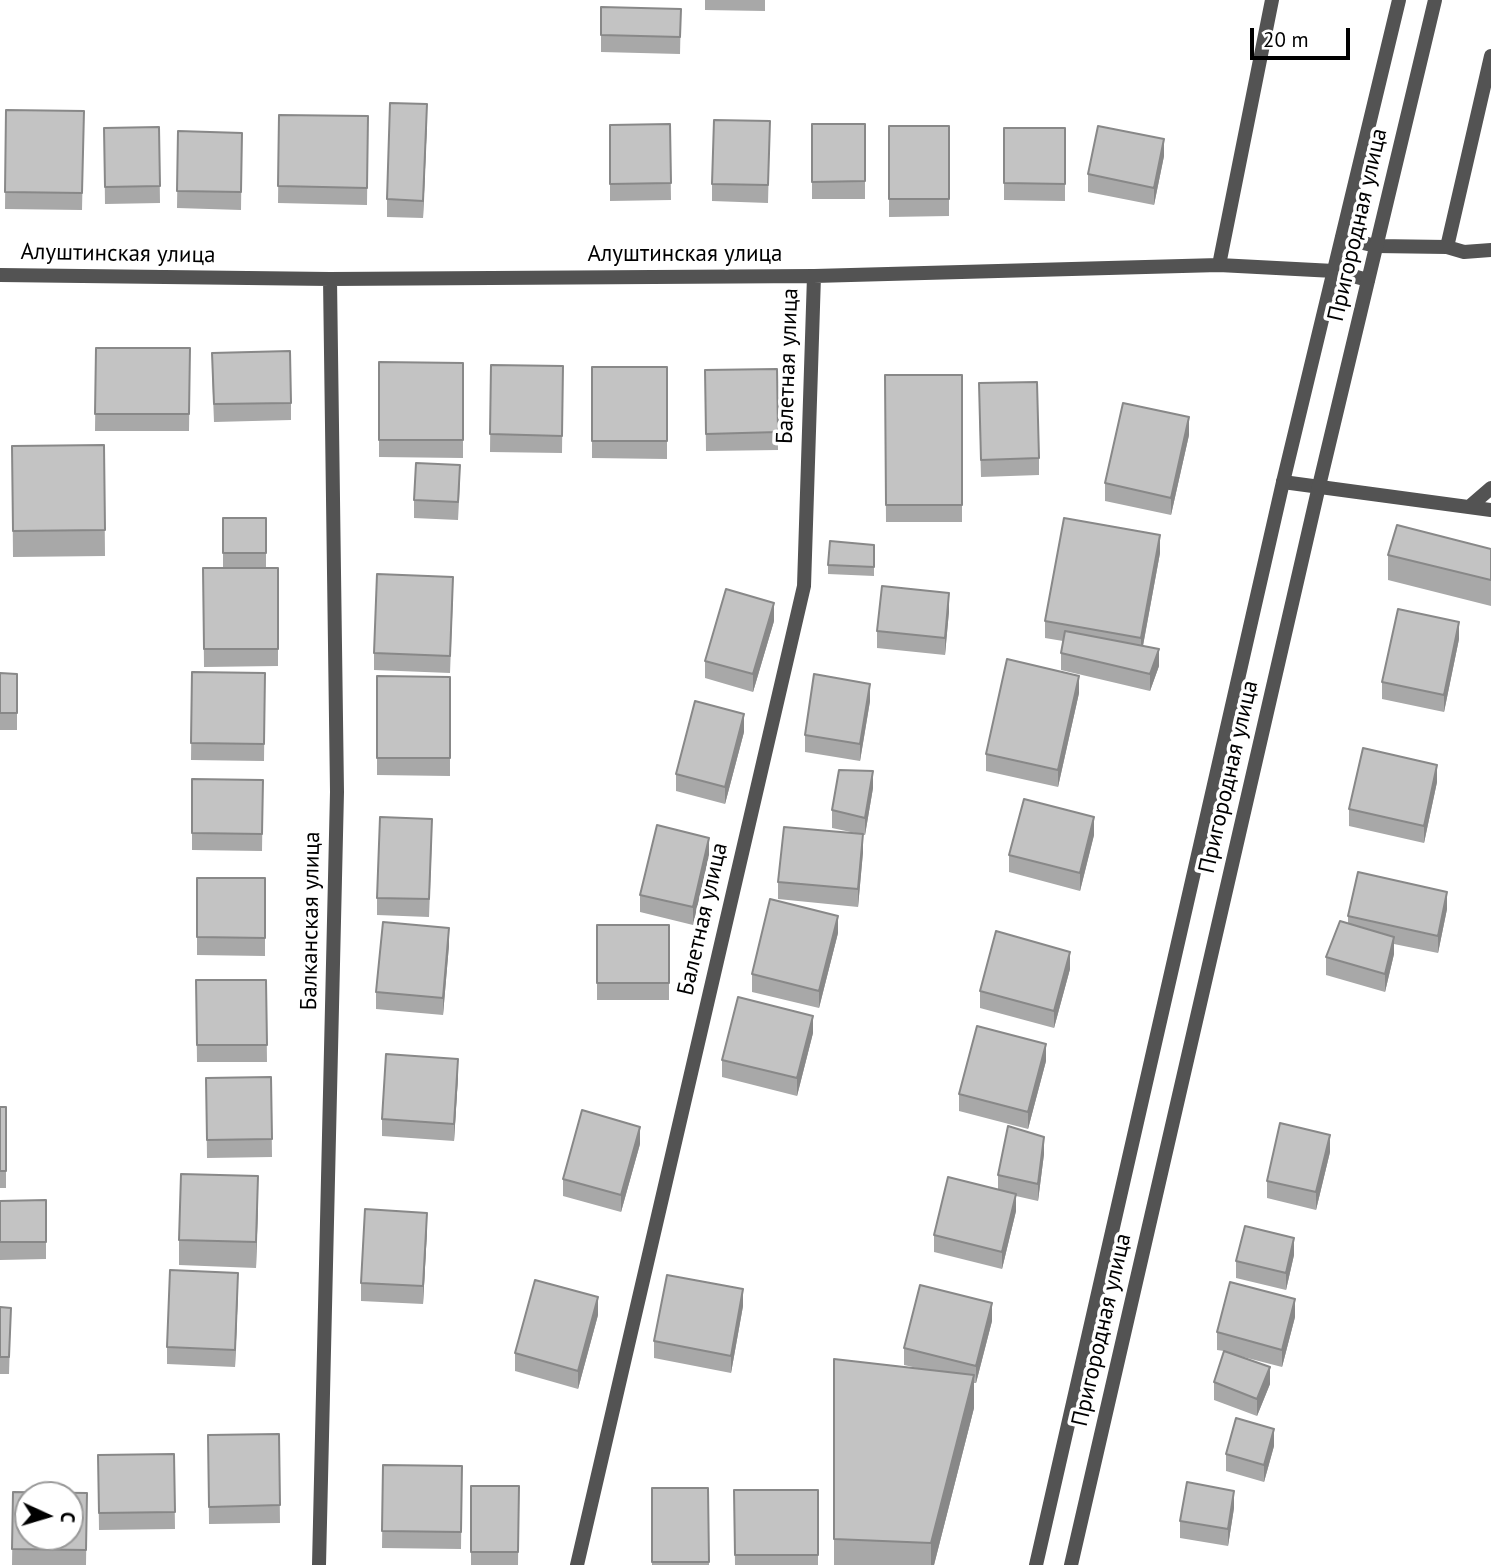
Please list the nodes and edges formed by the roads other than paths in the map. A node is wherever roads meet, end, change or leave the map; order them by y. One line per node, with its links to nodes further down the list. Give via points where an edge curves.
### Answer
1 (1272, 0): 9 (street)
2 (1399, 0): 5 (street, Пригородная улица)
3 (1435, 0): 6 (street, Пригородная улица)
4 (1491, 56): 7 (street)
5 (1342, 238): 6 (street); 10 (street, Пригородная улица)
6 (1376, 246): 7 (street); 14 (street, Пригородная улица)
7 (1447, 247): 8 (street, via 1464,252)
8 (1491, 250)
9 (1219, 265): 10 (street, Алуштинская улица); 12 (street, Алуштинская улица)
10 (1334, 271): 14 (street, Алуштинская улица); 15 (street, Пригородная улица)
11 (0, 275): 13 (street, Алуштинская улица)
12 (814, 276): 13 (street, Алуштинская улица); 21 (street, Балетная улица, via 804,586)
13 (330, 279): 20 (street, Балканская улица, via 337,792)
14 (1368, 280): 16 (street, Пригородная улица)
15 (1283, 482): 16 (street); 22 (street, Пригородная улица)
16 (1319, 486): 18 (street); 23 (street, Пригородная улица)
17 (1491, 488): 18 (street)
18 (1469, 507): 19 (street)
19 (1491, 510)
20 (319, 1565)
21 (578, 1565)
22 (1036, 1565)
23 (1072, 1565)

